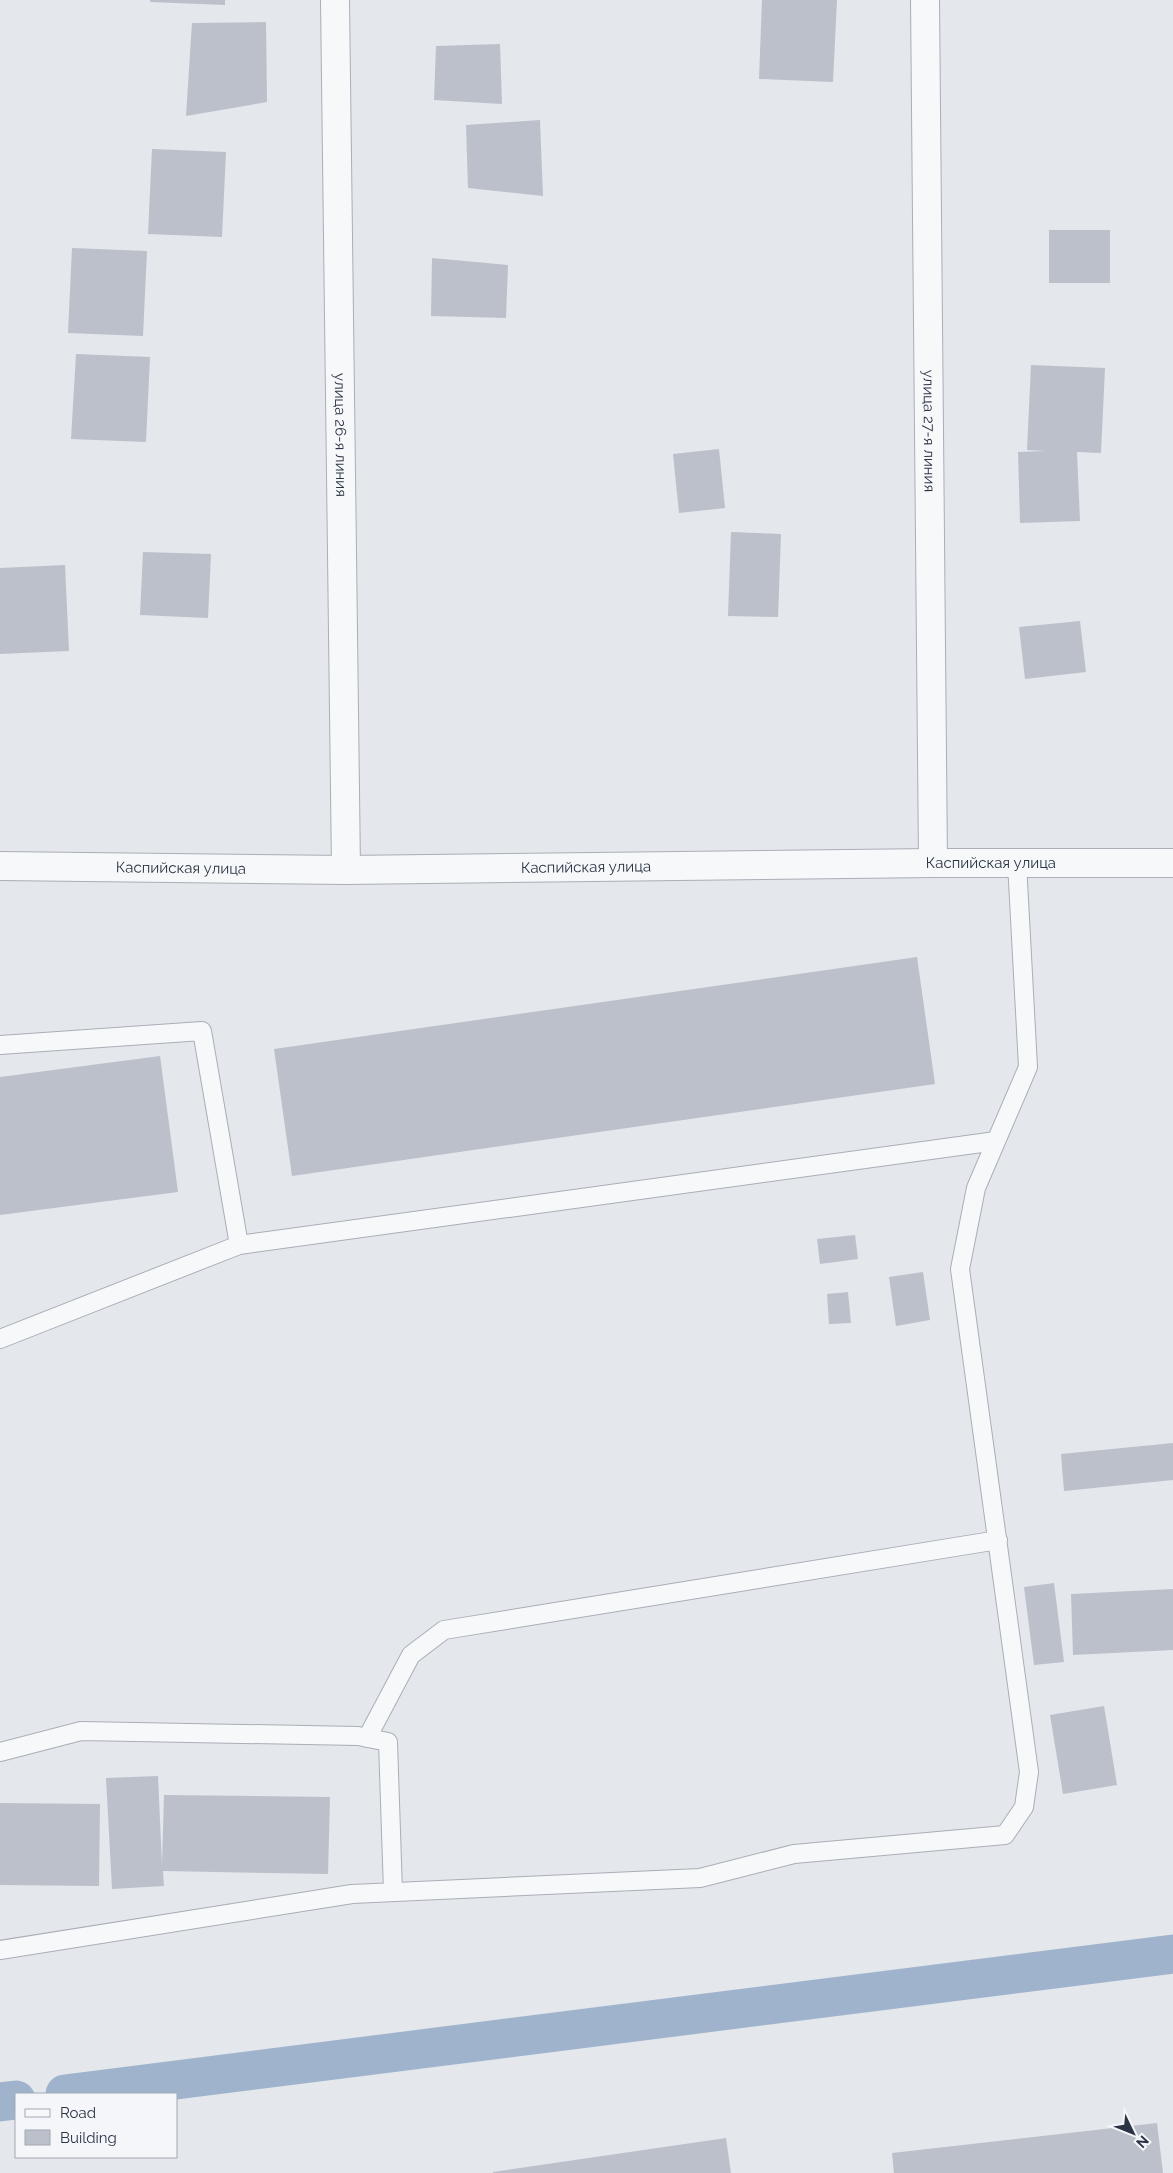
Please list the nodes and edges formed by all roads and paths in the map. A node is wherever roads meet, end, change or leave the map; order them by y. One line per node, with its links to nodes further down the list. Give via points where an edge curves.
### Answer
1 (335, 0): 7 (street, улица 26-я линия)
2 (924, 0): 3 (street, улица 27-я линия)
3 (933, 863): 4 (street, Каспийская улица); 7 (street, Каспийская улица)
4 (1017, 863): 5 (street, Каспийская улица); 9 (lane, via 1028,1067)
5 (1173, 863)
6 (0, 866): 7 (street, Каспийская улица)
7 (346, 870)
8 (0, 1045): 10 (lane, via 202,1031)
9 (996, 1141): 10 (lane); 12 (lane, via 976,1188 960,1269)
10 (239, 1245): 11 (lane)
11 (0, 1339)
12 (998, 1540): 13 (lane, via 444,1630 411,1656); 15 (lane, via 1029,1772 1024,1807 1005,1835 794,1854 700,1878)
13 (368, 1738): 14 (lane, via 80,1731); 15 (lane, via 388,1742)
14 (0, 1752)
15 (393, 1892): 16 (lane, via 352,1894)
16 (0, 1950)

